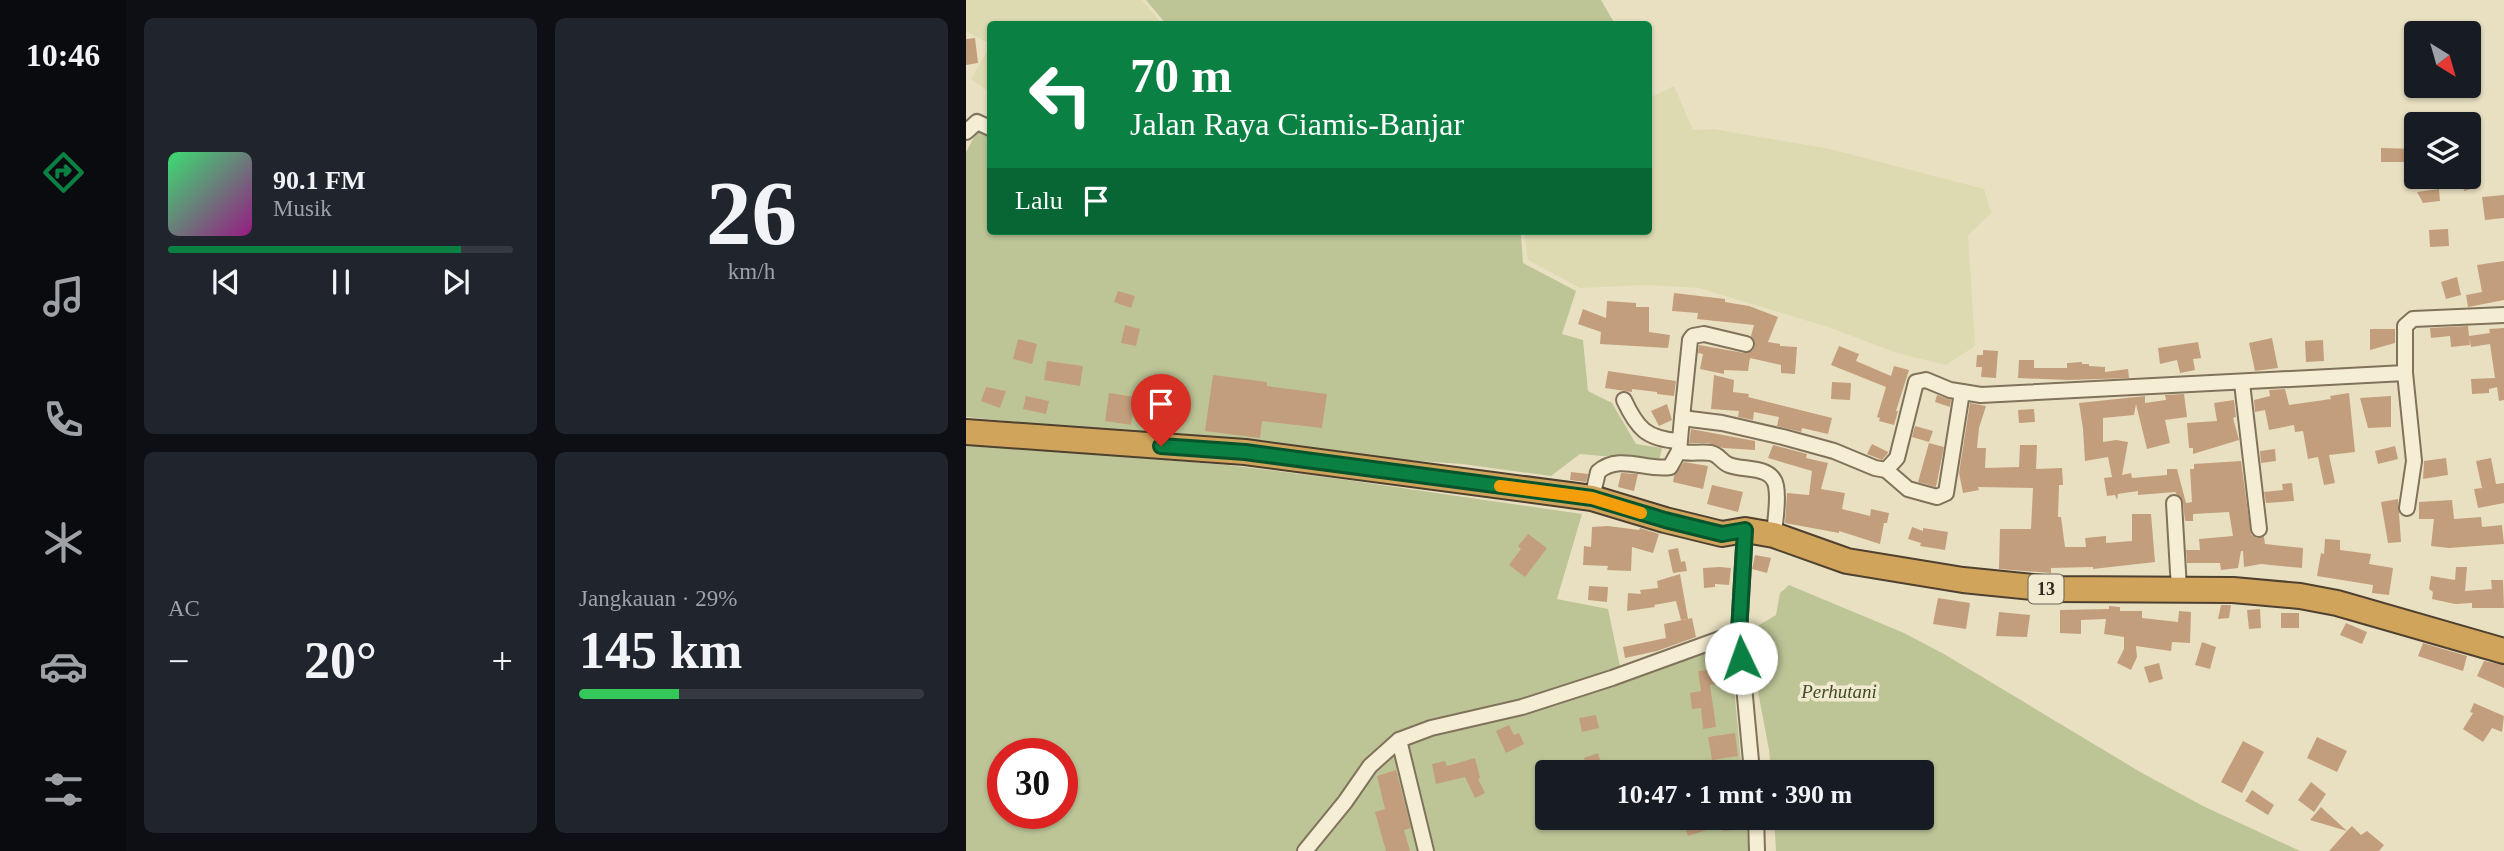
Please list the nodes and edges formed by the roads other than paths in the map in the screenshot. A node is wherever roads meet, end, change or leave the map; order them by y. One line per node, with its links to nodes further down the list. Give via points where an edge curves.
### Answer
1 (978, 127): 2 (street)
2 (966, 138)
3 (2504, 314): 5 (street, via 2407,322)
4 (1746, 344): 9 (street, via 1704,334 1693,336)
5 (2404, 373): 6 (street); 15 (street, via 2414,461)
6 (2242, 383): 7 (street, via 1981,395); 16 (street)
7 (1962, 391): 12 (street, via 1926,380 1916,382 1897,458); 12 (street, via 1946,493 1937,497 1908,489)
8 (1624, 400): 11 (street, via 1643,431)
9 (1682, 418): 11 (street); 12 (street, via 1783,437)
10 (966, 432): 13 (highway, 13, via 1245,452)
11 (1679, 446): 13 (street, via 1676,460 1666,468 1629,462 1605,467 1598,472); 18 (street, via 1690,455 1716,454 1729,465 1772,477 1777,486)
12 (1886, 470)
13 (1592, 498): 17 (highway, 13, via 1722,534)
14 (2174, 503): 19 (street)
15 (2407, 508)
16 (2259, 529)
17 (1745, 530): 18 (highway, 13); 20 (street)
18 (1774, 535): 19 (highway, 13, via 1847,561 1963,580 2053,589)
19 (2179, 589): 21 (highway, 13, via 2256,591 2337,603)
20 (1739, 632): 22 (street, via 1522,708 1431,728); 23 (street)
21 (2504, 651)
22 (1399, 740): 25 (street, via 1370,766); 26 (street)
23 (1751, 760)
24 (1756, 830): 27 (street)
25 (1305, 851)
26 (1426, 851)
27 (1757, 851)

